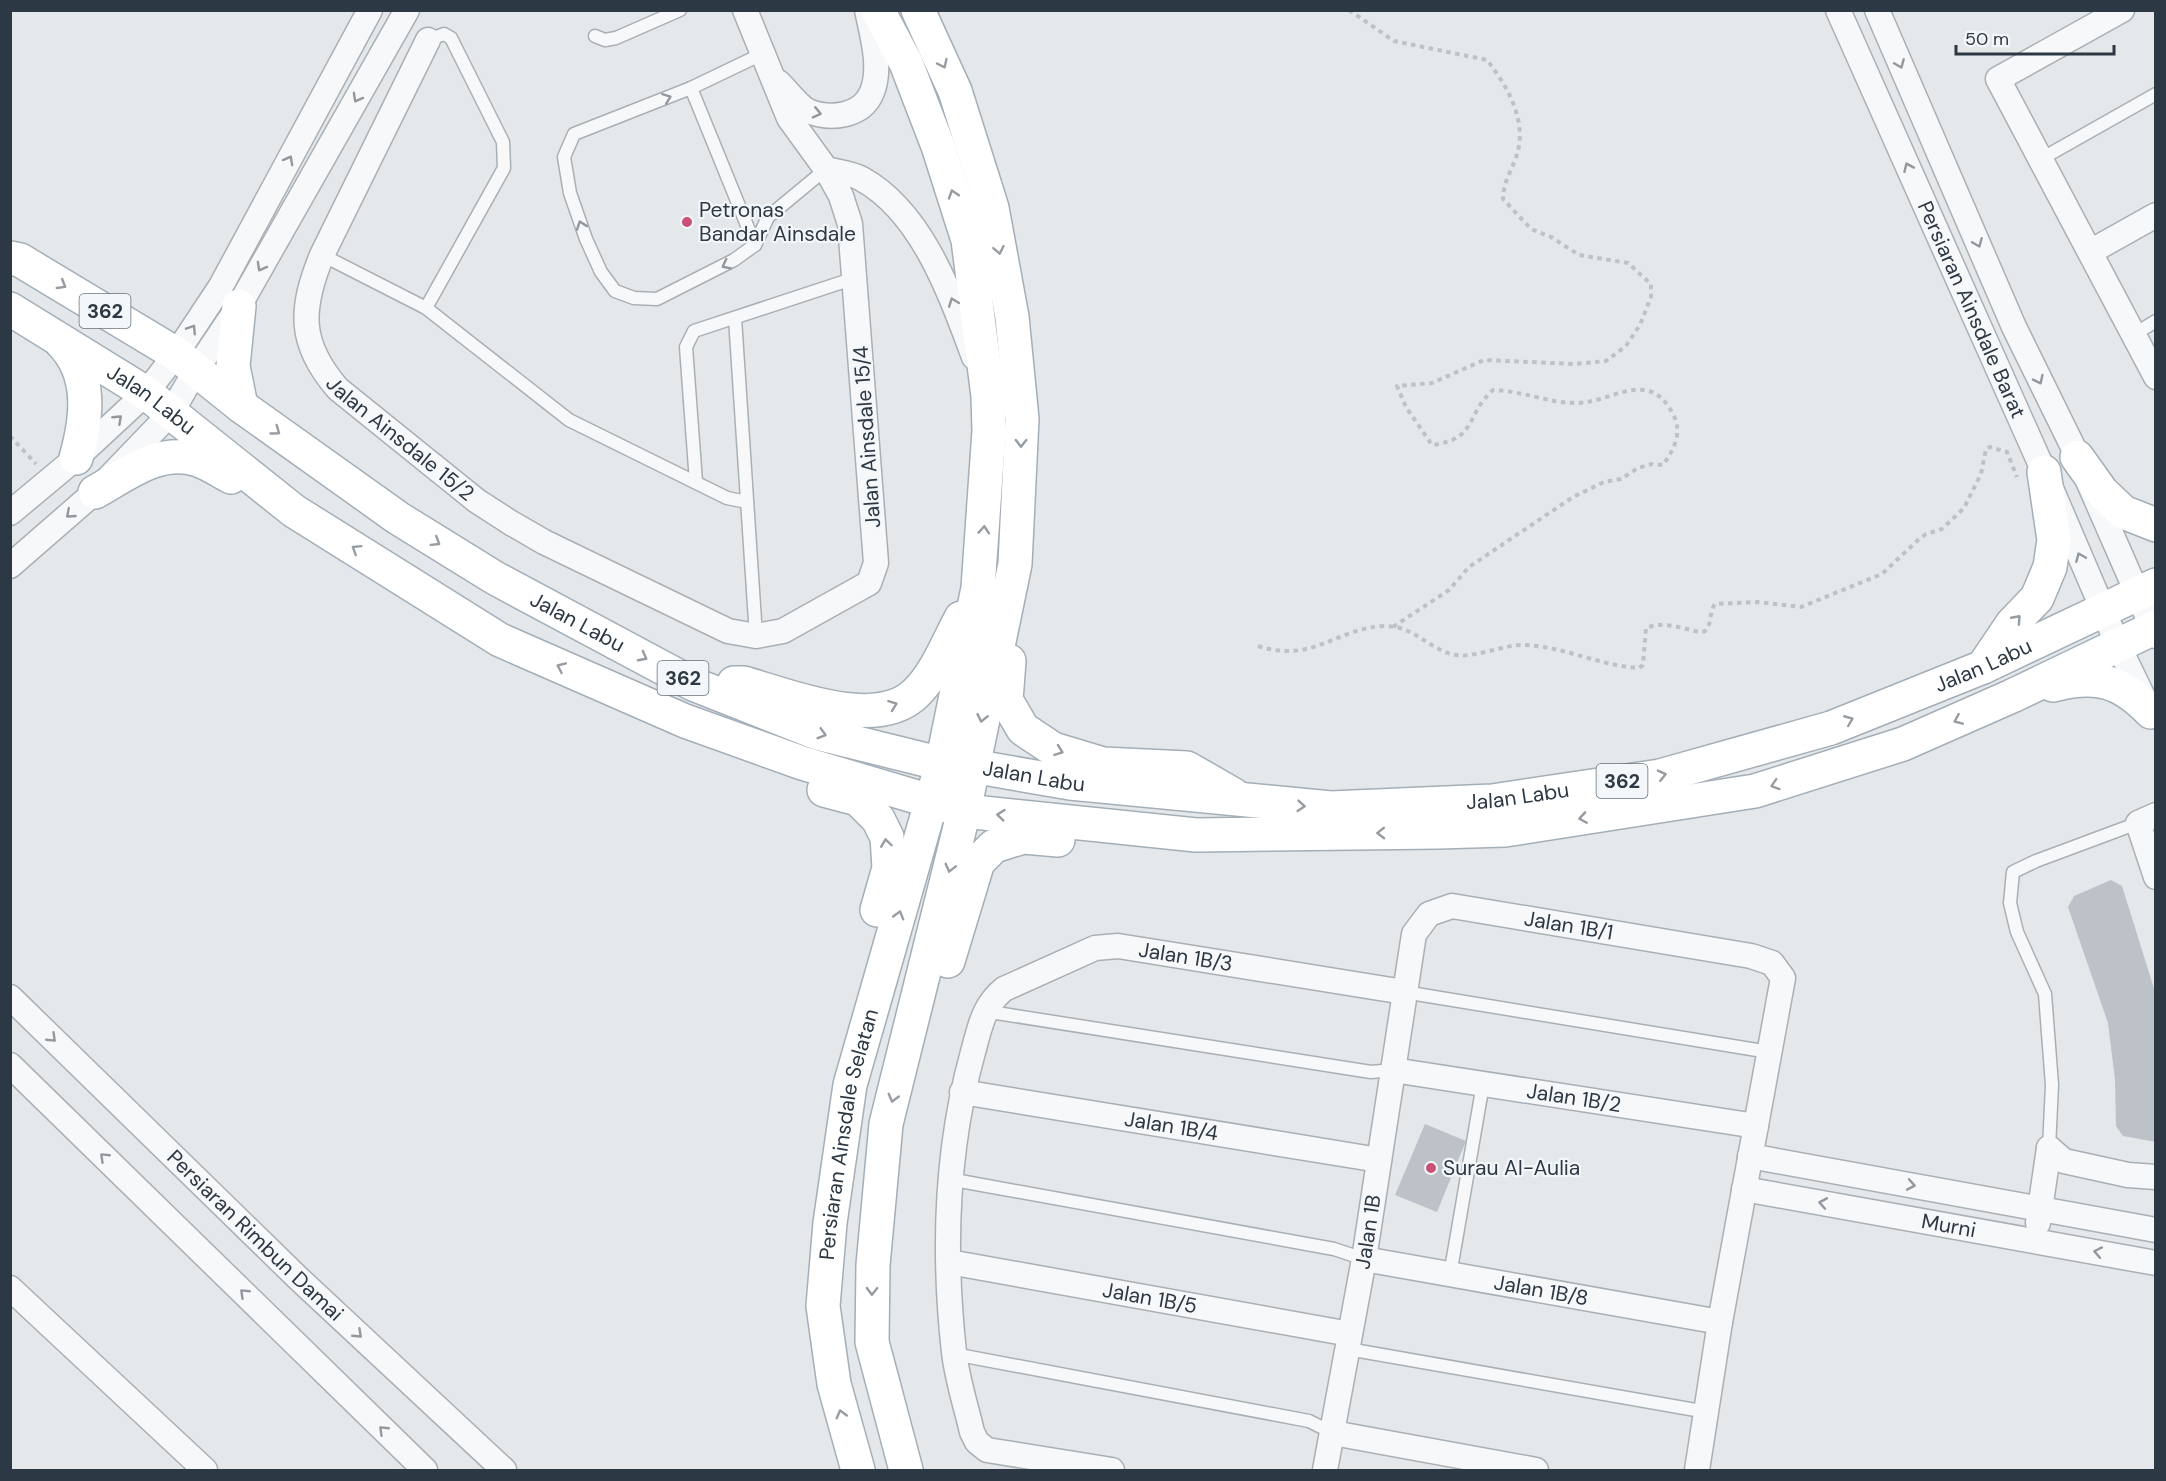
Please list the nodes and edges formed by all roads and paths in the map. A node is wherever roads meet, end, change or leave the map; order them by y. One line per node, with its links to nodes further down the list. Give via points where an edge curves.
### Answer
1 (370, 10): 35 (street, one-way to 1, via 221,286)
2 (407, 10): 15 (street)
3 (680, 10): 12 (lane, via 616,38 605,40)
4 (745, 10): 14 (street, Jalan Ainsdale 15/4)
5 (867, 10): 16 (street, one-way to 5, via 806,110 834,117 859,109 872,93 875,73 875,49)
6 (878, 10): 38 (main road, one-way to 6, via 968,240 906,63)
7 (918, 10): 53 (main road, one-way to 53, via 955,91 992,208 1012,316 1022,419 1019,510 1015,564)
8 (1349, 10): 56 (path, via 1394,41 1487,60 1503,81 1516,111 1519,145 1503,186 1503,199 1531,229 1579,255 1628,263 1651,284 1651,297 1640,325 1626,346 1606,361 1575,364 1484,360 1432,383 1397,386 1432,445 1451,442 1464,434 1493,390 1588,403 1638,388 1663,398 1678,422 1678,436 1663,465 1638,468 1621,479 1604,482 1573,497 1469,567 1449,590)
9 (1838, 10): 45 (street, Persiaran Ainsdale Barat, one-way to 9)
10 (1877, 10): 42 (street, Persiaran Ainsdale Barat, one-way to 42, via 2014,327)
11 (2122, 10): 20 (street, via 1998,79)
12 (595, 36)
13 (428, 40): 17 (street, Jalan Ainsdale 15/2); 29 (lane, via 444,34 451,38 505,155 504,168)
14 (762, 54): 16 (street, Jalan Ainsdale 15/4); 18 (lane)
15 (372, 71): 17 (street); 28 (street, one-way to 28)
16 (772, 76): 21 (street, Jalan Ainsdale 15/4, via 789,118)
17 (405, 88): 25 (street, Jalan Ainsdale 15/2)
18 (691, 88): 23 (lane); 23 (lane, one-way to 18, via 734,260 657,299 634,298 615,291 586,239 570,193 564,157 574,134)
19 (2156, 94): 20 (lane)
20 (2041, 159): 24 (street)
21 (826, 169): 23 (lane, via 768,217); 27 (street, Jalan Ainsdale 15/4, via 850,224); 38 (street, one-way to 21, via 947,286 928,250 898,208 861,178)
22 (2156, 215): 24 (street)
23 (755, 245)
24 (2090, 252): 34 (street)
25 (322, 255): 29 (lane); 58 (street, Jalan Ainsdale 15/2, via 309,287 309,340 319,368 338,389 477,501 511,523 728,631)
26 (10, 258): 35 (main road, Jalan Labu / 362, one-way to 35, via 20,260)
27 (855, 278): 31 (lane); 58 (street, Jalan Ainsdale 15/4, via 874,574 868,583 783,631)
28 (239, 306): 35 (street); 39 (main road, via 232,366)
29 (426, 308): 46 (lane, via 569,420)
30 (10, 309): 33 (main road, Jalan Labu / 362)
31 (735, 318): 46 (lane, via 694,331 686,347); 48 (lane)
32 (2156, 321): 34 (lane)
33 (51, 333): 37 (main road, Jalan Labu / 362); 43 (main road, via 80,367 84,385 84,432)
34 (2133, 335): 36 (street)
35 (186, 362): 37 (street); 39 (main road, Jalan Labu / 362); 40 (street)
36 (2156, 377)
37 (146, 393): 40 (main road, Jalan Labu / 362); 43 (street, one-way to 37)
38 (988, 396): 53 (main road, one-way to 38, via 984,535)
39 (241, 406): 62 (main road, Jalan Labu / 362, one-way to 62, via 398,518 475,566)
40 (171, 413): 47 (street); 49 (main road, Jalan Labu / 362)
41 (10, 436): 44 (path)
42 (2077, 457): 51 (main road, via 2102,492 2123,512); 54 (street, Persiaran Ainsdale Barat)
43 (75, 458): 44 (street)
44 (50, 479): 50 (street)
45 (2032, 480): 55 (street, Persiaran Ainsdale Barat, one-way to 45); 56 (path, via 2007,452 1990,447 1964,508 1942,529 1918,540 1882,574 1801,607 1758,602 1715,604 1708,626 1697,633 1677,625 1654,624 1646,628 1646,648 1639,668 1521,645 1452,655 1417,634); 61 (main road, one-way to 45, via 2012,624 2037,598 2050,567 2054,540)
46 (696, 482): 48 (lane, via 726,498)
47 (95, 492): 49 (main road, via 149,462 174,456 198,460); 52 (street, one-way to 52)
48 (747, 502): 58 (lane)
49 (294, 511): 65 (main road, Jalan Labu / 362, one-way to 49, via 500,640)
50 (10, 513)
51 (2156, 525)
52 (10, 566)
53 (993, 590): 62 (main road, one-way to 53, via 744,682 857,712 894,707 916,694); 66 (main road); 67 (main road, one-way to 67, via 1010,660 1006,700 1023,729 1053,749 1103,764 1187,768)
54 (2146, 590): 55 (main road, Jalan Labu / 362); 57 (street, Persiaran Ainsdale Barat)
55 (2103, 611): 59 (street, Persiaran Ainsdale Barat); 61 (main road, Jalan Labu / 362)
56 (1393, 627): 60 (path, via 1361,630 1312,650 1275,652)
57 (2154, 631): 59 (main road, Jalan Labu / 362)
58 (756, 636)
59 (2118, 645): 63 (main road, Jalan Labu / 362); 64 (street, Persiaran Ainsdale Barat)
60 (1258, 646)
61 (1983, 667): 67 (main road, Jalan Labu / 362, one-way to 61, via 1331,808 1492,801 1660,776 1831,728)
62 (693, 684): 66 (main road, Jalan Labu / 362, one-way to 66, via 816,733)
63 (2012, 696): 64 (main road, via 2061,683 2104,681 2133,694); 71 (main road, Jalan Labu / 362, one-way to 71, via 1903,744 1755,792 1505,830)
64 (2153, 718)
65 (685, 721): 68 (main road, Jalan Labu / 362, via 802,763); 76 (main road, one-way to 65, via 860,997 865,960 889,868 887,837 878,819 858,799 814,788 721,752)
66 (957, 765): 67 (main road, Jalan Labu / 362, via 1071,783); 68 (main road, Persiaran Ainsdale Selatan); 69 (main road, Persiaran Ainsdale Selatan)
67 (1243, 801)
68 (931, 802): 69 (main road, Jalan Labu / 362); 76 (main road, Persiaran Ainsdale Selatan, one-way to 68)
69 (964, 811): 71 (main road, Jalan Labu / 362, one-way to 69); 78 (main road, Persiaran Ainsdale Selatan, one-way to 78)
70 (2147, 819): 72 (street); 84 (lane, via 2013,872 2010,903 2017,932 2044,994 2052,1085)
71 (1248, 836): 78 (main road, via 1197,847 1024,837 994,846 978,862 949,960)
72 (2156, 877)
73 (1404, 992): 75 (street, Jalan 1B/3, via 1118,946 1095,948 1004,988); 77 (lane); 77 (street, Jalan 1B/1, via 1414,934 1429,914 1452,906 1751,956 1772,963 1783,978); 80 (street, Jalan 1B)
74 (10, 997): 107 (street, Persiaran Rimbun Damai, one-way to 107, via 298,1278)
75 (984, 1011): 80 (lane, via 1371,1072); 82 (street)
76 (861, 1045): 108 (main road, Persiaran Ainsdale Selatan, one-way to 76, via 834,1384 823,1306 831,1211 850,1085)
77 (1769, 1052): 83 (street)
78 (903, 1060): 109 (main road, Persiaran Ainsdale Selatan, one-way to 109, via 886,1124 873,1265 872,1342)
79 (10, 1065): 106 (street, one-way to 79)
80 (1392, 1070): 81 (street, Jalan 1B/2); 86 (street, Jalan 1B)
81 (1482, 1084): 83 (street, Jalan 1B/2); 98 (lane)
82 (962, 1092): 86 (street, Jalan 1B/4); 88 (street)
83 (1756, 1126): 85 (street)
84 (2049, 1149): 87 (street, via 2064,1161); 91 (street)
85 (1750, 1156): 89 (street, Murni); 90 (street)
86 (1378, 1160): 95 (street, Jalan 1B)
87 (2156, 1177)
88 (950, 1179): 95 (lane, via 1334,1249); 96 (street)
89 (1876, 1179): 91 (street, Murni, one-way to 91); 92 (street)
90 (1744, 1189): 92 (street, Murni, one-way to 90); 100 (street)
91 (2040, 1208): 93 (street, Murni); 94 (street)
92 (1870, 1211): 94 (street, Murni)
93 (2156, 1230)
94 (2036, 1240): 97 (street, Murni, one-way to 94)
95 (1364, 1260): 98 (street, Jalan 1B/8); 101 (street, Jalan 1B)
96 (950, 1262): 101 (street, Jalan 1B/5); 102 (street)
97 (2156, 1263)
98 (1450, 1275): 100 (street, Jalan 1B/8)
99 (10, 1288): 105 (street)
100 (1720, 1322): 103 (street)
101 (1349, 1341): 103 (lane); 104 (street, Jalan 1B)
102 (954, 1354): 104 (lane, via 1310,1421); 110 (street, via 972,1432 987,1450)
103 (1707, 1412): 113 (street)
104 (1333, 1433): 111 (street, Jalan 1B); 112 (street)
105 (205, 1470)
106 (425, 1470)
107 (504, 1470)
108 (858, 1470)
109 (906, 1470)
110 (1112, 1470)
111 (1326, 1470)
112 (1536, 1470)
113 (1697, 1470)

